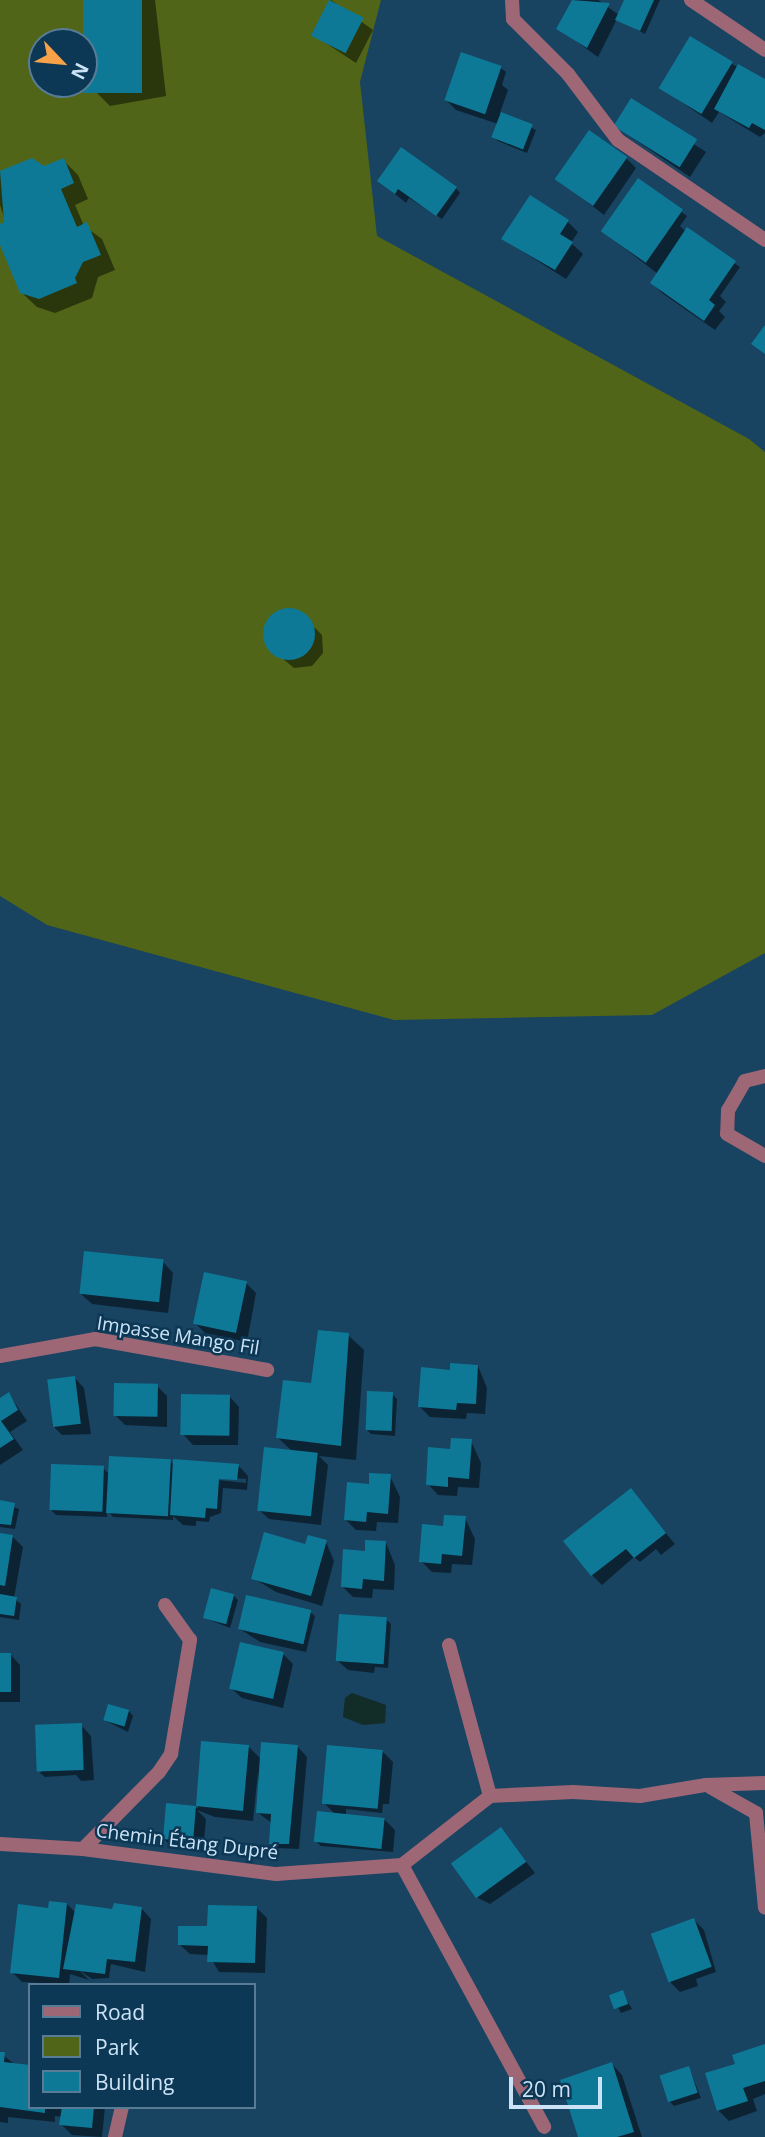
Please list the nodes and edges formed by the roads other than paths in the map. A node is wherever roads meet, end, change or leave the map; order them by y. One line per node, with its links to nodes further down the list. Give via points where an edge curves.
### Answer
1 (512, 0): 4 (street, via 513,19 568,74 618,140)
2 (691, 0): 3 (street)
3 (765, 50)
4 (765, 240)
5 (765, 1076): 6 (street, via 745,1081 728,1110 727,1134)
6 (765, 1156)
7 (0, 1356): 8 (street, Impasse Mango Fil, via 95,1339)
8 (267, 1370)
9 (164, 1605): 15 (street, via 190,1640 171,1754)
10 (449, 1645): 13 (street)
11 (765, 1783): 12 (street)
12 (706, 1785): 13 (street, via 640,1796 573,1792); 17 (street, via 756,1813)
13 (490, 1796): 16 (street)
14 (0, 1844): 15 (street, Chemin Étang Dupré)
15 (83, 1849): 16 (street, Chemin Étang Dupré, via 276,1874)
16 (402, 1865): 19 (street)
17 (765, 1908)
18 (122, 2109): 20 (street)
19 (544, 2127)
20 (115, 2137)

